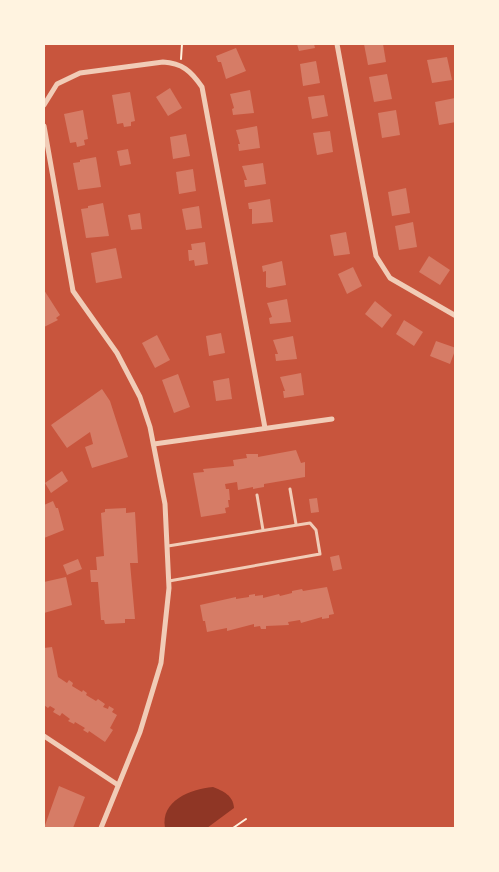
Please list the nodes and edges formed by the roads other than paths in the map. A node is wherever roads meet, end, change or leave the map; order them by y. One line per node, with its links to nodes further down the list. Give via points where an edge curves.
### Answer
1 (337, 44): 4 (street, via 376,256 390,278)
2 (44, 105): 6 (street, via 57,84 80,73 163,62 181,65 194,75 206,101)
3 (44, 126): 7 (street, via 73,291 129,373)
4 (456, 316)
5 (332, 419): 6 (street)
6 (265, 428): 7 (street)
7 (154, 444): 12 (street)
8 (290, 489): 10 (lane)
9 (257, 495): 11 (lane)
10 (296, 524): 11 (lane); 13 (lane, via 310,523 320,554)
11 (263, 530): 12 (lane)
12 (168, 546): 13 (street)
13 (169, 580): 15 (street, via 161,663 140,732)
14 (44, 736): 15 (street)
15 (118, 785): 16 (street)
16 (100, 828)

